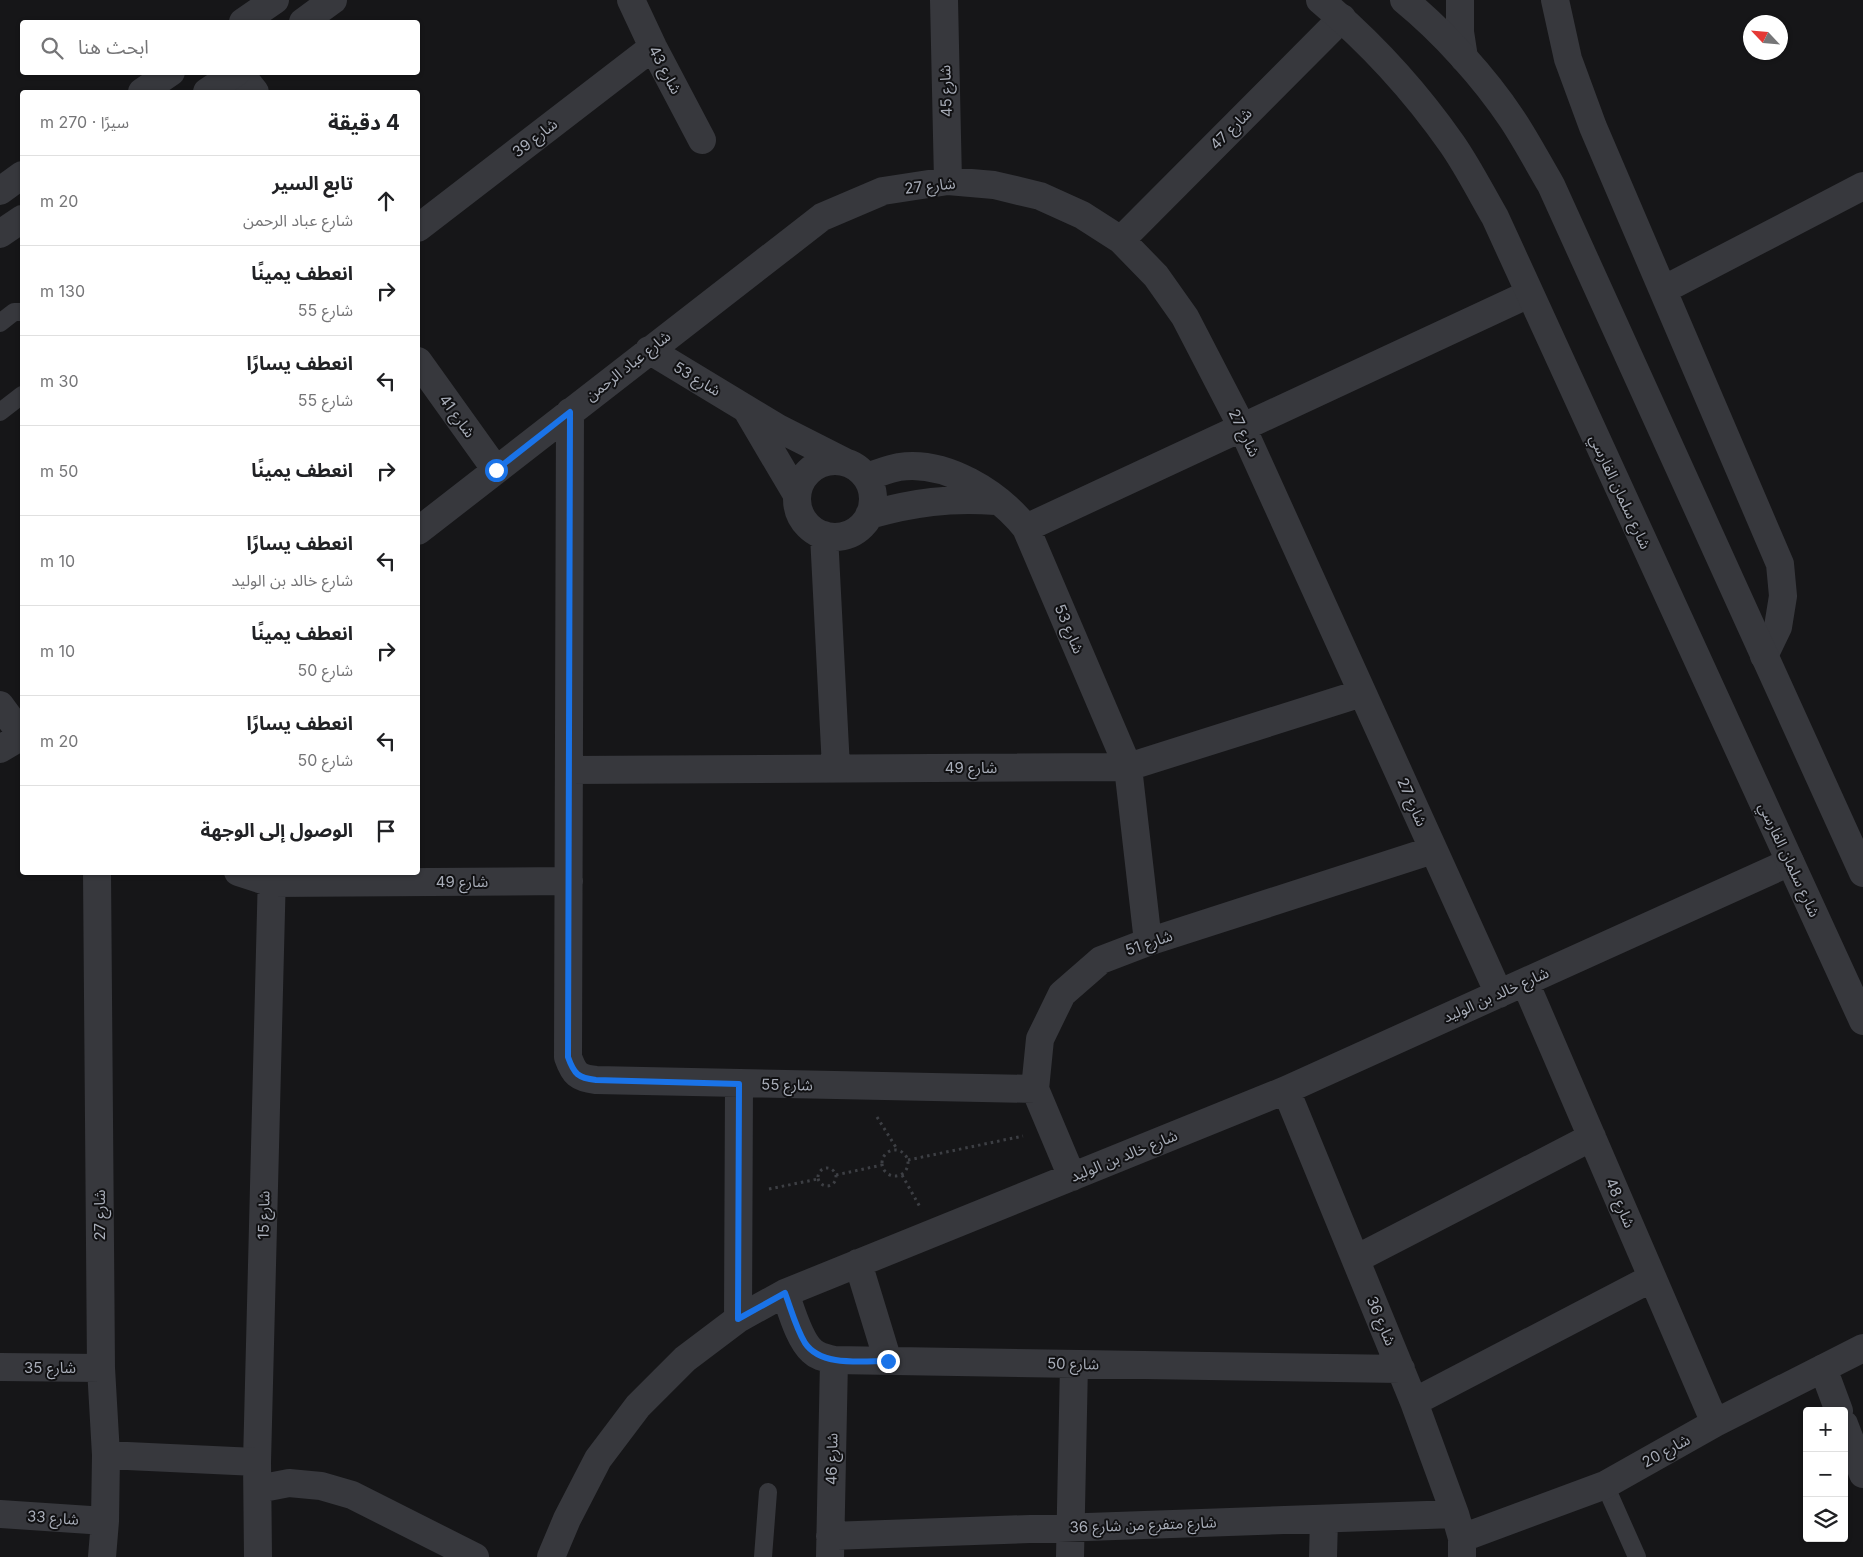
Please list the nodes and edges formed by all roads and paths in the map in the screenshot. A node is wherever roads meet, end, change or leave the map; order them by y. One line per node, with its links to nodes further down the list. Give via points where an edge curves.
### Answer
1 (275, 0): 10 (street)
2 (333, 0): 11 (street)
3 (631, 0): 12 (street, شارع 43)
4 (944, 0): 22 (street, شارع 45)
5 (1320, 0): 9 (street, شارع سلمان الفارسي)
6 (1404, 0): 13 (street)
7 (1460, 0): 13 (street)
8 (1554, 0): 30 (street, via 1568,59 1593,127)
9 (1342, 18): 28 (street, شارع 47); 31 (street, شارع سلمان الفارسي, via 1401,78 1452,145 1495,217)
10 (245, 20)
11 (306, 20)
12 (653, 47): 20 (street, شارع 43); 26 (street, شارع 39)
13 (1464, 58): 50 (street, via 1512,119 1551,185)
14 (166, 75): 17 (street)
15 (233, 75): 18 (street)
16 (240, 75): 19 (street)
17 (145, 90)
18 (210, 90)
19 (252, 90)
20 (702, 140)
21 (20, 176): 24 (street)
22 (948, 181): 28 (street, شارع 27, via 994,185 1040,196 1082,214); 29 (street, شارع 27, via 883,191 822,217)
23 (1863, 186): 30 (street)
24 (0, 191)
25 (20, 220): 27 (street)
26 (420, 226)
27 (0, 234)
28 (1121, 240): 40 (street, شارع 27, via 1156,276 1185,317)
29 (769, 257): 34 (street, شارع عباد الرحمن)
30 (1663, 290): 50 (street, via 1780,564 1782,596 1778,627)
31 (1529, 294): 40 (street); 60 (street, شارع سلمان الفارسي)
32 (20, 312): 33 (lane, via 14,312)
33 (0, 323)
34 (649, 350): 37 (street, شارع 53); 39 (street, شارع عباد الرحمن)
35 (420, 364): 42 (street, شارع 41)
36 (20, 397): 38 (lane)
37 (746, 408): 41 (street, شارع 53); 44 (street, شارع 53)
38 (0, 412)
39 (570, 412): 42 (street, شارع عباد الرحمن); 58 (street, شارع 55)
40 (1242, 427): 47 (street); 51 (street, شارع 27)
41 (844, 462): 43 (street); 44 (street, via 832,460 819,464 800,482)
42 (496, 470): 48 (street, شارع عباد الرحمن)
43 (866, 477): 45 (street, شارع 53, via 900,467 935,468 968,480); 46 (street, via 872,489)
44 (797, 495): 49 (street, via 803,520 812,530)
45 (996, 501): 46 (street, via 932,501); 47 (street, شارع 53, via 1008,508)
46 (869, 515): 49 (street, via 850,533 838,537)
47 (1026, 528): 56 (street, شارع 53)
48 (420, 529)
49 (824, 535): 57 (street)
50 (1764, 656): 61 (street)
51 (1362, 692): 56 (street, شارع 49); 59 (street, شارع 27)
52 (0, 705): 53 (street)
53 (20, 732)
54 (20, 736): 55 (street)
55 (0, 749)
56 (1128, 767): 57 (street, شارع 49); 66 (street, شارع 53)
57 (836, 768): 58 (street, شارع 49)
58 (569, 770): 65 (street, شارع 55)
59 (1433, 850): 66 (street, شارع 51); 68 (street, شارع 27)
60 (1790, 862): 67 (street, شارع خالد بن الوليد); 69 (street, شارع سلمان الفارسي)
61 (1863, 873)
62 (97, 875): 91 (street, شارع 27)
63 (255, 875): 64 (street, شارع 49)
64 (272, 878): 65 (street, شارع 49); 99 (street, شارع 15)
65 (568, 881): 70 (street, شارع 55, via 568,1057 572,1069 582,1078 596,1080)
66 (1148, 942): 71 (street, شارع 51, via 1101,960 1062,994 1040,1039)
67 (1525, 982): 68 (street, شارع خالد بن الوليد); 74 (street, شارع 48)
68 (1499, 994): 72 (street, شارع خالد بن الوليد)
69 (1863, 1021)
70 (739, 1084): 71 (street, شارع 55); 80 (street)
71 (1034, 1090): 73 (street)
72 (1286, 1090): 78 (street, شارع خالد بن الوليد); 81 (street, شارع 36)
73 (1052, 1130): 75 (path); 78 (street)
74 (1592, 1137): 81 (street); 83 (street, شارع 48)
75 (908, 1160): 76 (path, via 902,1175 886,1173); 76 (path, via 904,1152 897,1149 888,1151 882,1157)
76 (882, 1166): 77 (path)
77 (836, 1175): 79 (path, via 832,1185 821,1184); 79 (path, via 833,1170 822,1168)
78 (1072, 1177): 82 (street, شارع خالد بن الوليد)
79 (818, 1179): 80 (path)
80 (739, 1195): 85 (street)
81 (1356, 1259): 93 (street, شارع 36)
82 (858, 1262): 84 (street, شارع خالد بن الوليد); 88 (street)
83 (1652, 1278): 94 (street); 96 (street, شارع 48)
84 (785, 1293): 85 (street, شارع خالد بن الوليد); 87 (street, شارع 50, via 804,1342 812,1352)
85 (738, 1319): 113 (street, شارع خالد بن الوليد, via 685,1359 638,1406 598,1460)
86 (1863, 1348): 92 (street, شارع 20)
87 (834, 1360): 88 (street, شارع 50); 109 (street, شارع 46)
88 (888, 1361): 89 (street, شارع 50)
89 (1074, 1364): 93 (street, شارع 50); 107 (street)
90 (0, 1367): 91 (street, شارع 35)
91 (101, 1368): 98 (street, شارع 27)
92 (1824, 1368): 95 (street); 96 (street, شارع 20)
93 (1401, 1370): 94 (street, شارع 36)
94 (1414, 1402): 108 (street, شارع 36)
95 (1838, 1407)
96 (1715, 1424): 101 (street, شارع 20)
97 (1848, 1435): 100 (street)
98 (106, 1455): 99 (street); 106 (street, شارع 27)
99 (257, 1462): 102 (street, شارع 15)
100 (1863, 1474)
101 (1605, 1485): 108 (street, شارع 20); 117 (lane)
102 (258, 1489): 111 (street, شارع 15); 112 (street, via 289,1483 321,1486 344,1493)
103 (768, 1492): 114 (lane)
104 (0, 1514): 106 (street, شارع 33)
105 (1324, 1518): 107 (street, شارع متفرع من شارع 36); 108 (street, شارع متفرع من شارع 36); 116 (street)
106 (105, 1521): 110 (street, شارع 27)
107 (1070, 1528): 109 (street, شارع متفرع من شارع 36); 115 (street)
108 (1460, 1536)
109 (830, 1546)
110 (102, 1557)
111 (258, 1557)
112 (475, 1557)
113 (551, 1557)
114 (763, 1557)
115 (1070, 1557)
116 (1323, 1557)
117 (1637, 1557)

